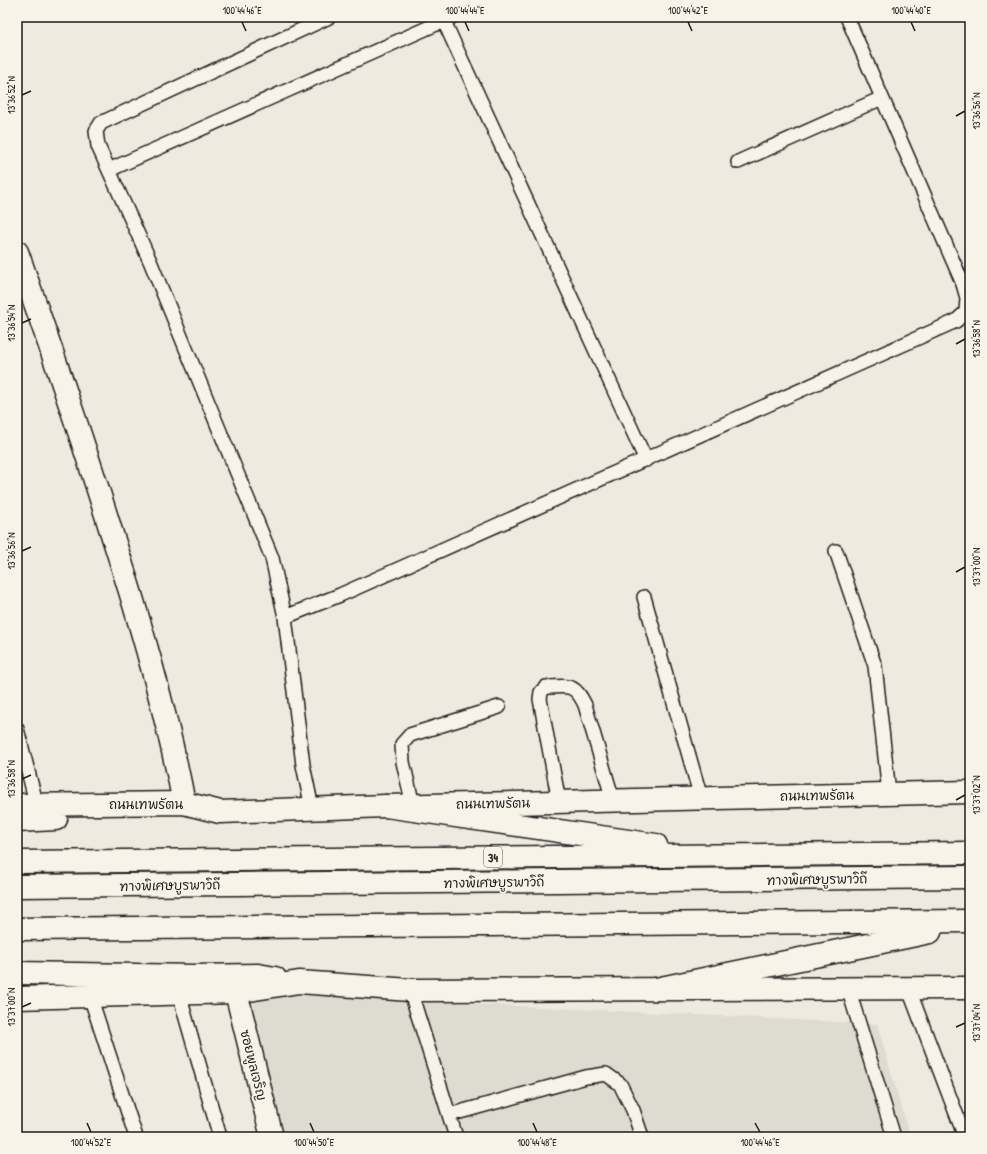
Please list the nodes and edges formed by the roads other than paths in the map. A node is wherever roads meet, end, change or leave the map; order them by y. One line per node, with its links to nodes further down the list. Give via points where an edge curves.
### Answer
1 (329, 17): 6 (lane, via 102,123 96,131 98,146)
2 (847, 17): 4 (lane)
3 (446, 18): 6 (lane); 8 (lane)
4 (882, 98): 5 (lane); 8 (lane, via 963,284 967,298 966,312 956,321)
5 (738, 162)
6 (109, 170): 11 (lane, via 150,261 272,558)
7 (17, 252): 19 (main road, via 74,414 135,604 158,684)
8 (646, 460): 11 (lane)
9 (836, 551): 15 (lane, via 875,666)
10 (644, 597): 16 (lane)
11 (285, 617): 23 (lane, via 303,765)
12 (499, 707): 21 (lane, via 410,735 402,744 403,762)
13 (17, 729): 20 (lane)
14 (970, 792): 15 (main road, ถนนเทพรัตน)
15 (889, 793): 16 (main road, ถนนเทพรัตน)
16 (701, 798): 17 (main road, ถนนเทพรัตน)
17 (613, 800): 18 (main road, ถนนเทพรัตน); 18 (lane, via 579,692 572,688 546,687 541,692 540,699)
18 (559, 802): 21 (main road, ถนนเทพรัตน)
19 (184, 803): 20 (main road, ถนนเทพรัตน); 24 (main road, ถนนเทพรัตน)
20 (27, 805)
21 (413, 805): 22 (main road, ถนนเทพรัตน)
22 (386, 806): 23 (main road, ถนนเทพรัตน); 27 (main road)
23 (312, 808): 24 (main road, ถนนเทพรัตน)
24 (220, 812): 25 (main road)
25 (17, 821)
26 (970, 853): 27 (main road, 34)
27 (724, 855): 28 (main road, 34)
28 (17, 862)
29 (970, 877): 30 (main road, ทางพิเศษบูรพาวิถี)
30 (17, 886)
31 (970, 921): 32 (main road)
32 (17, 928)
33 (930, 932): 34 (main road); 35 (main road); 41 (main road)
34 (970, 932)
35 (17, 940)
36 (17, 973): 37 (main road, via 258,975)
37 (300, 982): 42 (main road); 43 (main road)
38 (908, 987): 39 (main road); 40 (main road); 54 (lane)
39 (848, 988): 41 (main road); 53 (lane)
40 (970, 988)
41 (656, 989): 42 (main road)
42 (410, 990): 47 (lane)
43 (236, 992): 44 (main road); 50 (main road, ซอยพูลเจริญ)
44 (179, 994): 45 (main road); 49 (lane)
45 (90, 996): 46 (main road); 48 (lane)
46 (17, 998)
47 (449, 1115): 51 (lane); 52 (lane, via 586,1077 606,1074 620,1084 633,1110)
48 (136, 1137)
49 (220, 1137)
50 (272, 1137)
51 (456, 1137)
52 (642, 1137)
53 (894, 1137)
54 (965, 1137)

